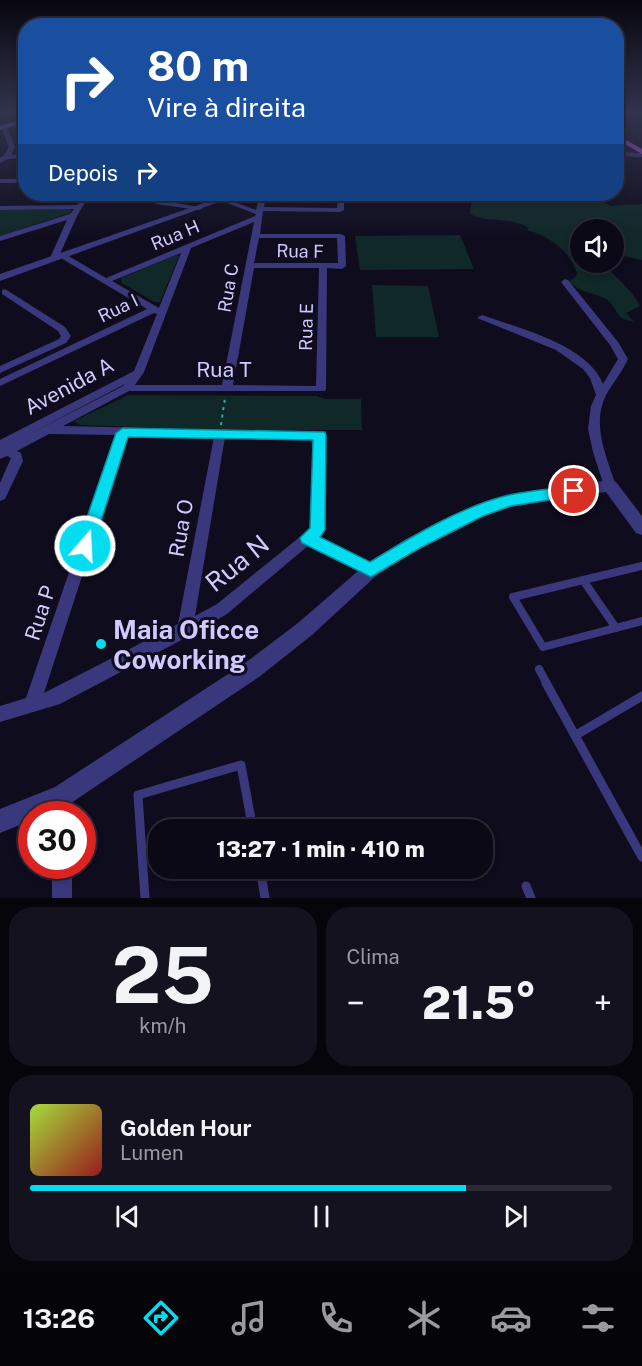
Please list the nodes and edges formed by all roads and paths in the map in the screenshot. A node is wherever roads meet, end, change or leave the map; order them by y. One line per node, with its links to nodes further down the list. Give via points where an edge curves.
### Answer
1 (9, 154): 5 (street)
2 (624, 154): 3 (street)
3 (642, 154)
4 (18, 156): 5 (street)
5 (7, 157): 6 (street)
6 (0, 161)
7 (0, 181): 8 (street)
8 (18, 181)
9 (83, 201): 15 (street)
10 (158, 201): 17 (street)
11 (216, 201): 17 (street)
12 (226, 201): 18 (street)
13 (262, 201): 18 (street, Rua C)
14 (341, 201): 18 (street, via 340,210)
15 (79, 207): 16 (street); 19 (street)
16 (0, 208)
17 (200, 208): 23 (street)
18 (259, 213): 20 (street, Rua C); 22 (street, Rua H)
19 (73, 216): 21 (street); 23 (street)
20 (254, 236): 24 (street, Rua C); 25 (street, Rua F, via 341,236 342,266)
21 (0, 239)
22 (187, 248): 27 (street, Rua H); 30 (street)
23 (58, 257): 26 (street); 27 (street, Rua I)
24 (249, 265): 25 (street, Rua F); 36 (street, Rua C)
25 (323, 266): 37 (street, Rua E)
26 (0, 278)
27 (106, 281): 30 (street, Rua I)
28 (565, 282): 38 (street, via 623,358)
29 (5, 292): 32 (street, via 62,329 66,336 63,341)
30 (158, 311): 33 (street); 34 (street, Rua I)
31 (482, 318): 38 (street, via 553,345 580,361 595,376)
32 (0, 370)
33 (139, 372): 35 (street, Avenida A); 42 (street, Avenida A)
34 (0, 384)
35 (127, 388): 36 (street, Rua T); 39 (street, Avenida A)
36 (227, 389): 37 (street, Rua T); 41 (path)
37 (321, 389)
38 (601, 395): 43 (street, via 593,412 594,434)
39 (48, 430): 40 (street); 42 (street, Avenida A)
40 (123, 433): 41 (street); 55 (street, Rua P)
41 (220, 434): 46 (street, Rua N, via 320,435 318,530); 52 (street, Rua O)
42 (2, 450): 44 (street, via 17,456)
43 (610, 486): 45 (street); 48 (street, via 509,501 477,512 412,544)
44 (0, 496)
45 (642, 528)
46 (308, 538): 48 (street); 52 (street, Rua N, via 222,609)
47 (642, 566): 49 (lane)
48 (371, 570): 58 (street, via 252,670)
49 (583, 580): 51 (lane); 51 (lane, via 513,597 543,647)
50 (642, 621): 51 (lane)
51 (616, 628)
52 (185, 630): 55 (street, Rua N, via 54,698)
53 (539, 669): 57 (lane)
54 (642, 696): 57 (lane)
55 (32, 704): 56 (street, Rua N)
56 (0, 714)
57 (576, 735): 62 (lane)
58 (69, 801)
59 (18, 816): 61 (street)
60 (251, 819): 67 (lane, via 241,765 138,795)
61 (0, 820)
62 (642, 857)
63 (62, 879): 66 (street)
64 (262, 879): 68 (lane)
65 (526, 886): 69 (lane)
66 (62, 898)
67 (145, 898)
68 (265, 898)
69 (531, 898)

